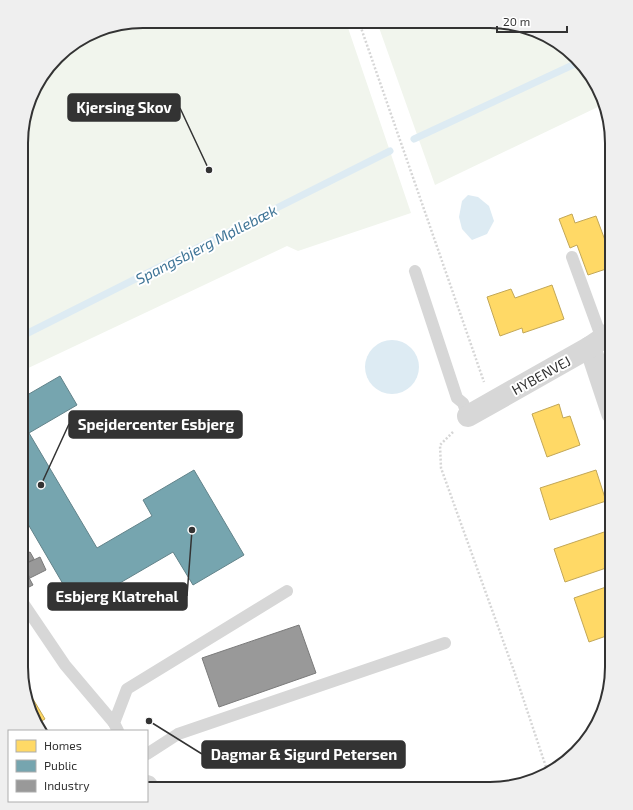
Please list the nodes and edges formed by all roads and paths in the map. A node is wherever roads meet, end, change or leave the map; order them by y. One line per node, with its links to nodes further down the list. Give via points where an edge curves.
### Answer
1 (572, 257): 3 (lane)
2 (415, 271): 5 (lane, via 457,398)
3 (601, 339): 4 (street); 5 (street, HYBENVEJ)
4 (605, 366)
5 (468, 416)
6 (287, 591): 9 (lane, via 127,689)
7 (28, 610): 9 (lane, via 65,665)
8 (445, 643): 10 (lane, via 178,734)
9 (116, 727)
10 (148, 753)

